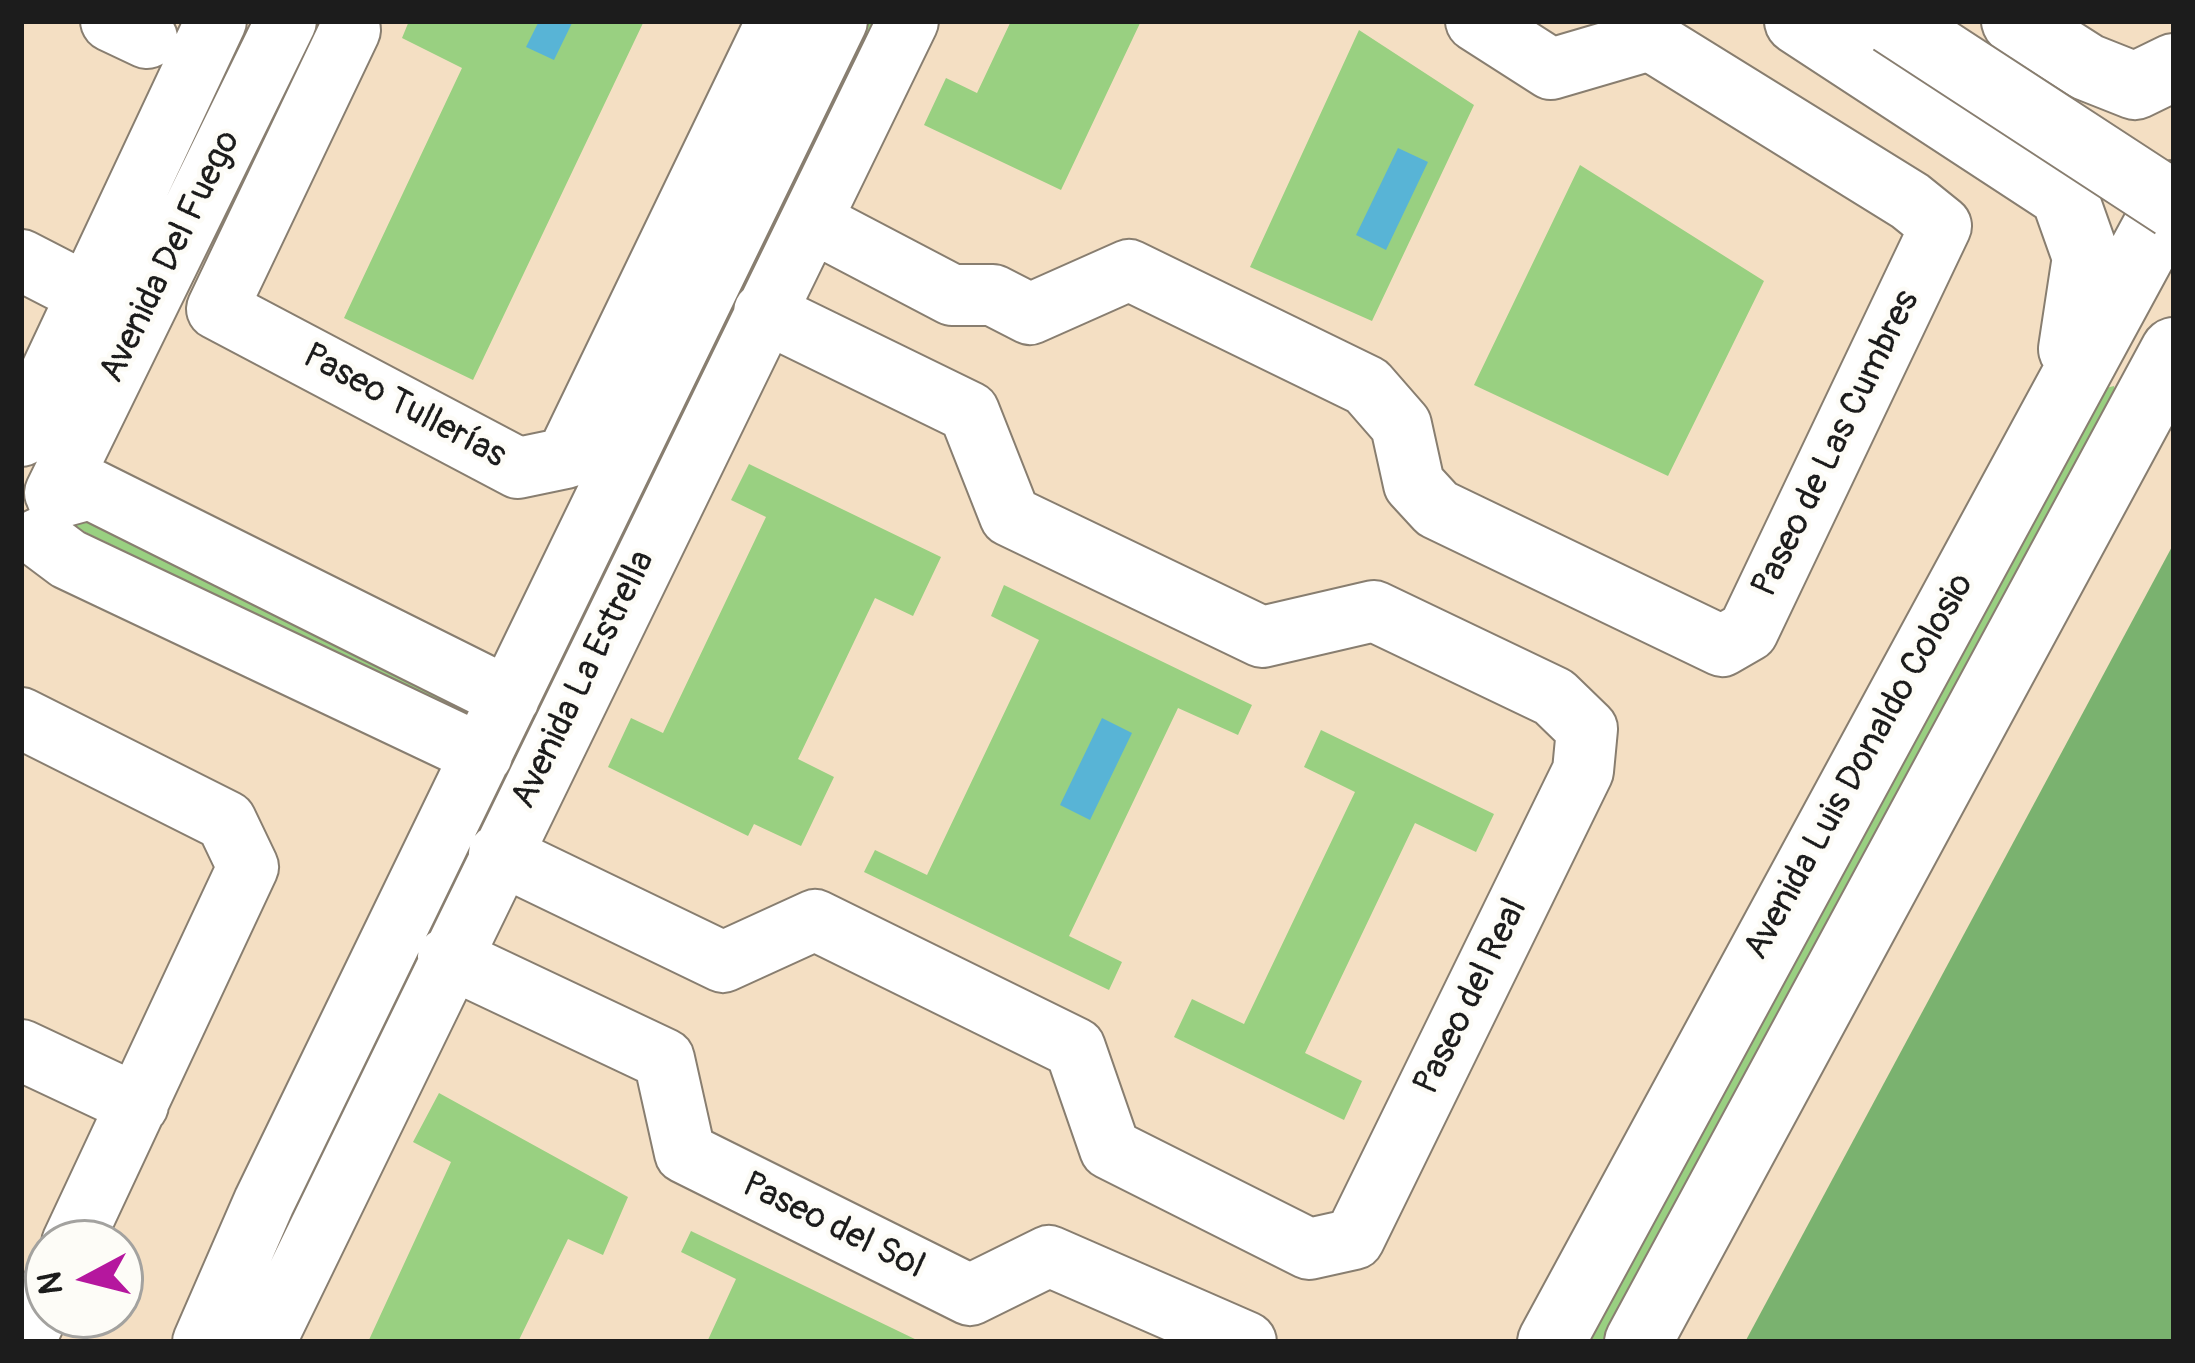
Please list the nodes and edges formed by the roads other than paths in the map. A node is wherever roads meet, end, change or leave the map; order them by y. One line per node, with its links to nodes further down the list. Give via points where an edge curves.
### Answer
1 (216, 21): 17 (street, Avenida Del Fuego)
2 (286, 21): 23 (street, Avenida Del Fuego)
3 (777, 21): 11 (street, Paseo Tullerías, via 566,458 518,468 218,308)
4 (837, 21): 24 (street, Avenida La Estrella)
5 (908, 21): 16 (street, Avenida La Estrella)
6 (1476, 21): 16 (street, Paseo de Las Cumbres, via 1551,69 1650,40 1941,226 1748,631 1722,646 1437,509 1414,484 1401,425 1367,386 1130,270 1030,314 993,295 952,295)
7 (1798, 21): 20 (main road, via 2064,195 2086,256)
8 (1892, 21): 15 (main road, bridge)
9 (1945, 21): 13 (main road)
10 (2015, 21): 12 (main road, via 2087,67 2135,86)
11 (350, 30)
12 (2174, 67)
13 (2174, 174)
14 (2174, 194): 20 (main road, Avenida Luis Donaldo Colosio)
15 (2174, 205)
16 (825, 229): 18 (street, Avenida La Estrella)
17 (55, 277): 22 (street, Avenida Del Fuego)
18 (780, 320): 25 (street, Avenida La Estrella); 29 (street, Paseo del Real, via 969,412 1010,516 1262,637 1374,611 1554,697 1587,729 1583,771 1354,1239 1309,1249 1110,1149 1075,1048 815,920 723,962)
19 (2174, 351): 21 (main road)
20 (2057, 407): 39 (main road, Avenida Luis Donaldo Colosio)
21 (2152, 417): 40 (main road)
22 (21, 436)
23 (35, 521): 26 (street, via 90,489); 28 (street, via 68,559)
24 (538, 642): 25 (street); 26 (street, Avenida La Estrella)
25 (590, 671): 29 (street, Avenida La Estrella)
26 (509, 698): 28 (street, Avenida La Estrella)
27 (21, 718): 32 (street, via 226,821 248,867)
28 (482, 755): 33 (street, Avenida La Estrella)
29 (520, 864): 30 (street, Avenida La Estrella)
30 (469, 967): 35 (street, Avenida La Estrella); 38 (street, Paseo del Sol, via 664,1058 685,1154 970,1294 1049,1256)
31 (21, 1050): 32 (street)
32 (138, 1105): 34 (street)
33 (264, 1202): 35 (street); 36 (street, Avenida La Estrella)
34 (83, 1219)
35 (319, 1230): 37 (street, Avenida La Estrella)
36 (203, 1342)
37 (266, 1342)
38 (1246, 1342)
39 (1551, 1342)
40 (1639, 1342)

